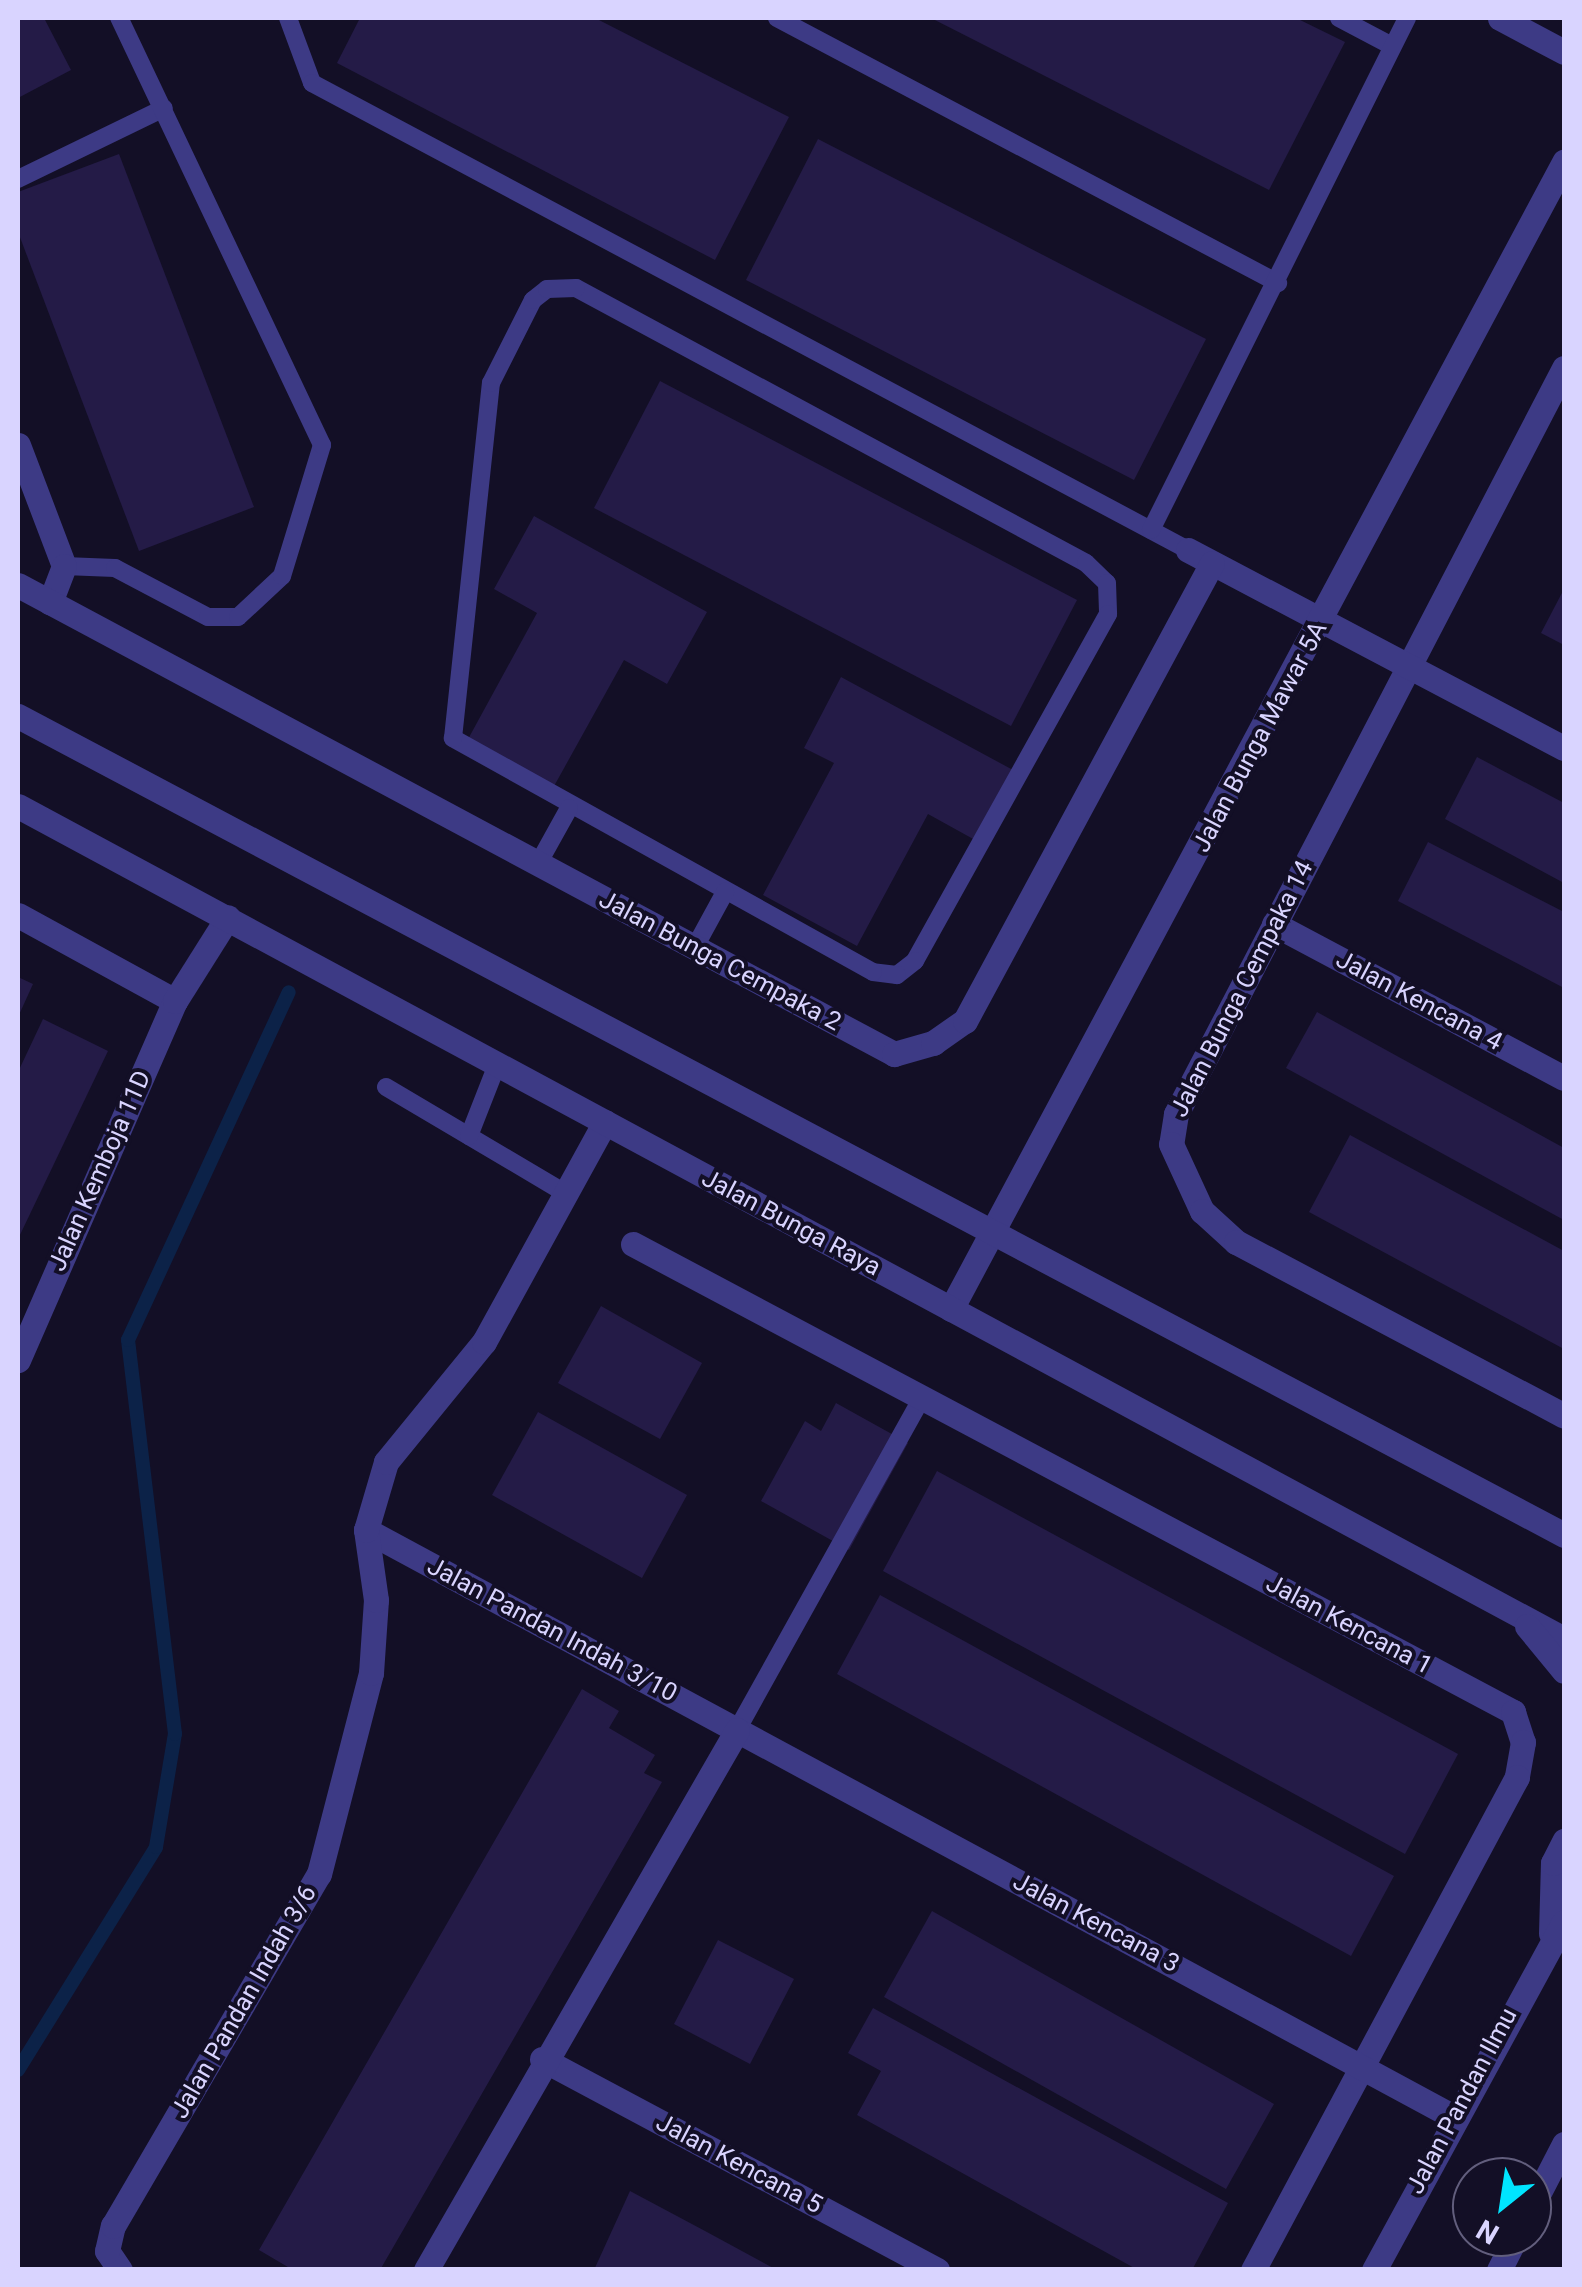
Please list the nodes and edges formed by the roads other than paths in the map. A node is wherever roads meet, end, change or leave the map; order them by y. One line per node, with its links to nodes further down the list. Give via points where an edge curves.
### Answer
1 (118, 18): 9 (lane)
2 (288, 18): 16 (lane, via 312,83)
3 (777, 18): 12 (lane)
4 (1340, 18): 7 (lane)
5 (1406, 18): 7 (lane)
6 (1500, 18): 8 (street)
7 (1392, 46): 12 (lane)
8 (1564, 52)
9 (164, 108): 11 (lane); 19 (lane, via 322,445 282,576 238,617 208,617 116,568)
10 (1564, 162): 22 (street, Jalan Bunga Mawar 5A)
11 (18, 179)
12 (1278, 284): 16 (lane)
13 (1564, 368): 14 (street, Jalan Bunga Cempaka 14)
14 (1556, 402): 23 (street, Jalan Bunga Cempaka 14)
15 (18, 445): 19 (street)
16 (1152, 530): 17 (lane)
17 (1188, 550): 18 (street)
18 (1212, 563): 22 (street); 33 (street, Jalan Bunga Cempaka 2, via 965,1020 894,1054)
19 (64, 566): 21 (street)
20 (18, 585): 21 (street, Jalan Bunga Cempaka 2)
21 (50, 602): 28 (street, Jalan Bunga Cempaka 2)
22 (1322, 620): 23 (street); 41 (street, Jalan Bunga Mawar 5A)
23 (1407, 665): 25 (street); 31 (street, Jalan Bunga Cempaka 14)
24 (18, 716): 41 (street)
25 (1564, 748)
26 (18, 806): 32 (street, Jalan Bunga Raya)
27 (569, 808): 28 (lane); 29 (lane); 29 (lane, via 468,753 453,738 450,716 491,383 533,300 547,288 576,288 1106,583 1108,614 906,968 873,972)
28 (538, 864): 33 (street, Jalan Bunga Cempaka 2)
29 (725, 892): 33 (lane)
30 (18, 915): 34 (street)
31 (1274, 924): 36 (street, Jalan Kencana 4); 46 (street, Jalan Bunga Cempaka 14, via 1176,1114 1178,1172 1236,1242)
32 (222, 926): 34 (street, Jalan Kemboja 11D); 35 (street, Jalan Bunga Raya)
33 (694, 947)
34 (180, 992): 44 (street, Jalan Kemboja 11D)
35 (498, 1062): 38 (street, Jalan Bunga Raya); 39 (lane)
36 (1564, 1078)
37 (386, 1087): 39 (lane)
38 (605, 1122): 40 (street); 43 (street, Jalan Bunga Raya)
39 (469, 1136): 40 (lane)
40 (564, 1192): 47 (street, via 484,1342 386,1462)
41 (992, 1234): 43 (street, Jalan Bunga Mawar 5A); 48 (street)
42 (633, 1244): 45 (street, Jalan Kencana 1)
43 (951, 1309): 49 (street, Jalan Bunga Raya)
44 (18, 1360)
45 (921, 1399): 52 (lane); 56 (street, Jalan Kencana 1, via 1513,1712 1524,1742 1517,1777)
46 (1564, 1416)
47 (366, 1530): 52 (street, Jalan Pandan Indah 3/10); 60 (street, Jalan Pandan Indah 3/6, via 376,1600 370,1673 320,1874 113,2226 107,2251)
48 (1564, 1535)
49 (1517, 1614): 50 (street, Jalan Bunga Raya); 51 (street)
50 (1564, 1639)
51 (1564, 1671)
52 (737, 1730): 55 (street); 56 (street, Jalan Kencana 3)
53 (1564, 1841): 54 (street, Jalan Pandan Ilmu, via 1552,1864)
54 (1558, 1928): 57 (street, Jalan Pandan Ilmu)
55 (542, 2059): 61 (street); 62 (street, Jalan Kencana 5)
56 (1362, 2067): 57 (street, Jalan Kencana 3); 63 (street, Jalan Kencana 1)
57 (1454, 2117): 64 (street, Jalan Pandan Ilmu)
58 (1564, 2144): 59 (street)
59 (1552, 2167)
60 (120, 2270)
61 (426, 2270)
62 (937, 2270)
63 (1253, 2270)
64 (1374, 2270)

